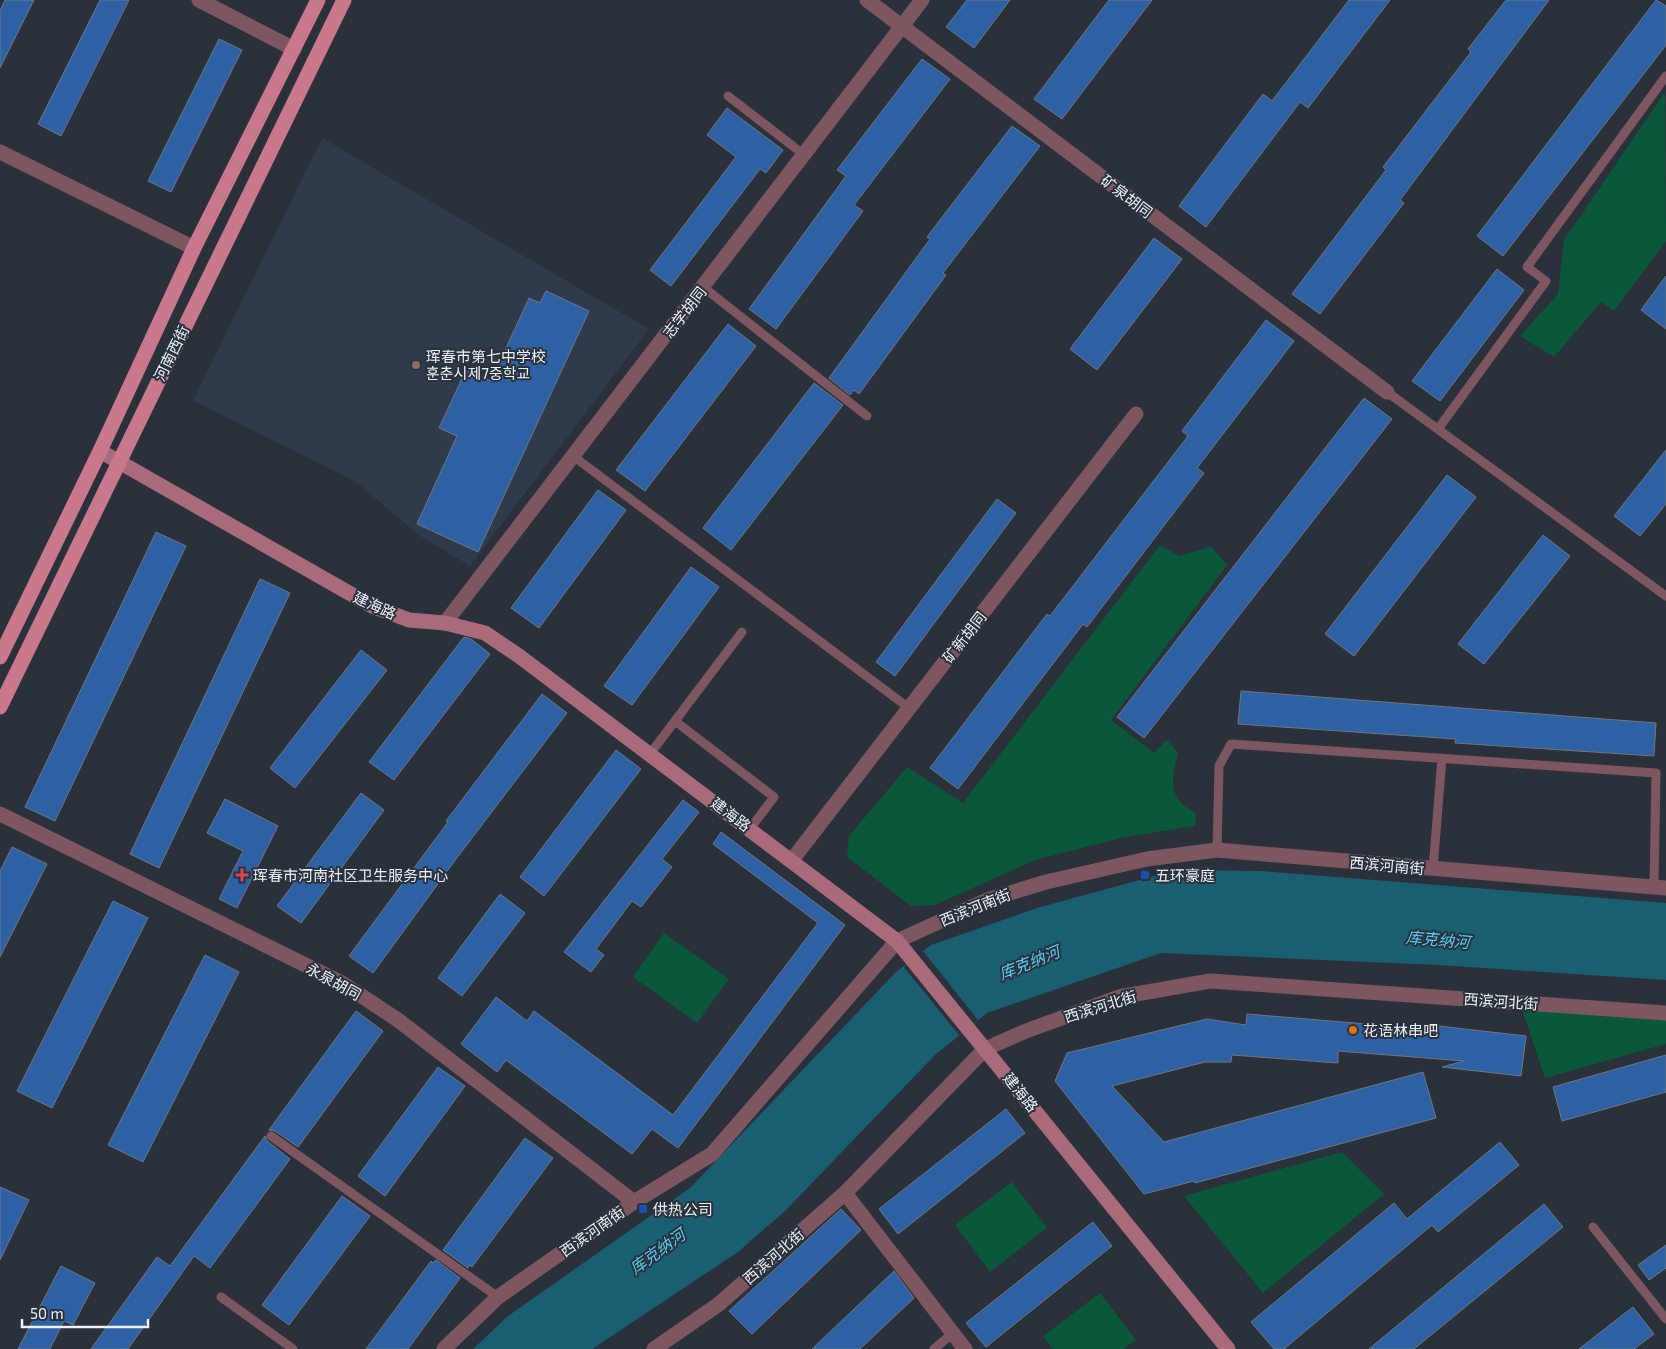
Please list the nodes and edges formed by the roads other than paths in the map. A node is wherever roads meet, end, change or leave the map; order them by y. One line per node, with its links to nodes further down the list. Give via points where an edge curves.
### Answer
1 (199, 0): 7 (street)
2 (318, 0): 7 (main road, 河南西街)
3 (344, 0): 20 (main road, 河南西街)
4 (867, 0): 6 (street, 矿泉胡同)
5 (922, 0): 6 (street, 志学胡同)
6 (902, 28): 11 (street, 志学胡同); 14 (street, 矿泉胡同)
7 (294, 49): 12 (main road, 河南西街)
8 (1666, 76): 17 (lane, via 1527,267 1546,281)
9 (728, 96): 11 (lane)
10 (0, 152): 12 (street)
11 (803, 154): 13 (street, 志学胡同)
12 (194, 248): 18 (main road, 河南西街)
13 (703, 288): 16 (lane); 19 (street, 志学胡同)
14 (1388, 392): 17 (lane)
15 (1136, 414): 26 (street, 矿新胡同)
16 (867, 416)
17 (1438, 429): 21 (lane)
18 (100, 451): 20 (street, 建海路); 24 (main road, 河南西街)
19 (573, 456): 22 (street, 志学胡同); 26 (lane)
20 (118, 461): 22 (street, 建海路, via 372,606 409,620); 25 (main road, 河南西街)
21 (1666, 596)
22 (445, 623): 28 (street, 建海路, via 485,633)
23 (742, 632): 27 (lane)
24 (0, 657)
25 (0, 707)
26 (909, 708): 33 (street, 矿新胡同)
27 (675, 721): 28 (lane); 31 (lane, via 774,797)
28 (650, 754): 31 (street, 建海路)
29 (1442, 758): 32 (lane, via 1231,744 1219,766); 34 (lane); 35 (lane, via 1656,773)
30 (0, 814): 41 (street, 永泉胡同, via 342,983 398,1020)
31 (750, 828): 33 (street, 建海路)
32 (1217, 850): 34 (street, 西滨河南街); 36 (street, 西滨河南街, via 1147,859 1046,882 988,900)
33 (792, 860): 36 (street, 建海路)
34 (1433, 869): 35 (street, 西滨河南街)
35 (1660, 888)
36 (897, 941): 38 (street, 建海路); 41 (street, 西滨河南街, via 712,1154)
37 (1666, 1013): 38 (street, 西滨河北街, via 1210,981 1119,997 1026,1031)
38 (981, 1043): 40 (street, 西滨河北街); 52 (street, 建海路)
39 (270, 1136): 44 (lane)
40 (845, 1193): 46 (street); 49 (street, 西滨河北街, via 719,1304)
41 (634, 1202): 44 (street, 西滨河南街)
42 (1592, 1227): 45 (lane)
43 (221, 1297): 47 (lane)
44 (498, 1297): 48 (street, 西滨河南街)
45 (1666, 1319)
46 (952, 1333): 50 (lane); 51 (street)
47 (293, 1349)
48 (444, 1349)
49 (654, 1349)
50 (934, 1349)
51 (965, 1349)
52 (1228, 1349)

